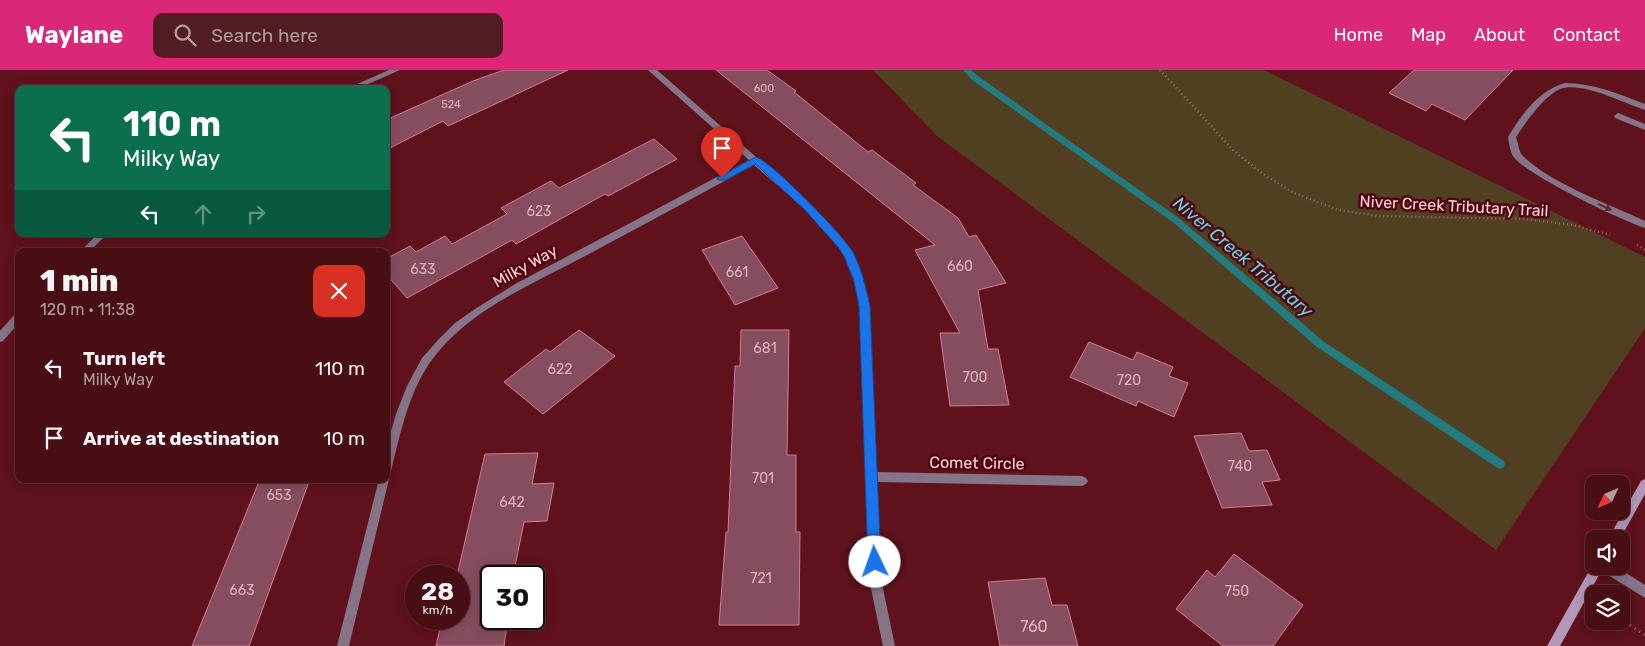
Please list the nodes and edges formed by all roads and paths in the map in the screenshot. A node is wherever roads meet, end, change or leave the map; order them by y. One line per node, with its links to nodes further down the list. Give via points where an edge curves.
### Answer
1 (396, 70): 4 (street)
2 (652, 70): 8 (street)
3 (1160, 70): 10 (path, Niver Creek Tributary Trail, via 1234,151 1263,174 1294,193 1339,210 1378,216 1526,219 1573,225)
4 (360, 85)
5 (1645, 107): 9 (street, one-way to 9, via 1593,89 1576,86 1556,88 1519,124 1512,137 1518,155 1538,172)
6 (1618, 116): 7 (street)
7 (1645, 127)
8 (756, 160): 17 (street, Milky Way, via 502,297 462,323 426,362 398,424); 18 (street, via 809,208 842,244 860,281 864,306)
9 (1645, 225)
10 (1611, 235)
11 (100, 237): 13 (street)
12 (1629, 242): 14 (path)
13 (87, 248)
14 (1645, 250)
15 (15, 321): 16 (street)
16 (0, 338)
17 (390, 455)
18 (871, 477): 19 (street, Comet Circle); 29 (street, via 876,579)
19 (1082, 481)
20 (383, 483): 28 (street)
21 (1645, 484): 22 (main road)
22 (1619, 530)
23 (1593, 575): 30 (main road)
24 (1618, 575): 25 (street)
25 (1645, 592)
26 (1630, 625): 27 (path)
27 (1645, 635)
28 (343, 646)
29 (889, 646)
30 (1553, 646)

